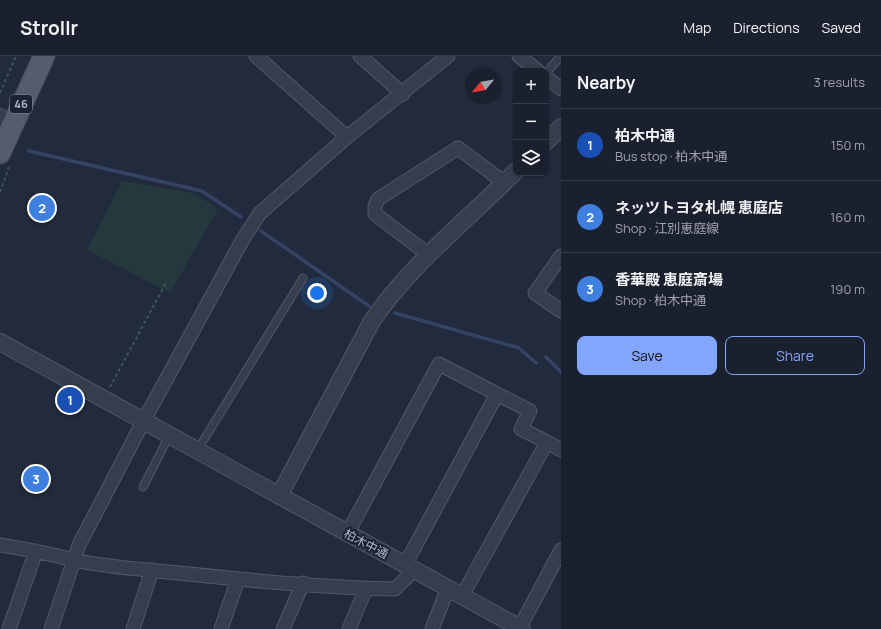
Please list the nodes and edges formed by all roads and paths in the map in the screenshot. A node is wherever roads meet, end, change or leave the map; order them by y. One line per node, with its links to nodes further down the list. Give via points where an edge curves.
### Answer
1 (16, 56): 12 (path)
2 (44, 56): 14 (main road, 46)
3 (256, 56): 16 (street)
4 (360, 56): 13 (street)
5 (448, 56): 13 (street)
6 (519, 56): 8 (street)
7 (561, 56): 9 (lane)
8 (534, 68)
9 (549, 70)
10 (549, 79): 11 (street)
11 (561, 89)
12 (0, 93)
13 (403, 94): 16 (street)
14 (6, 121): 18 (main road, 46)
15 (561, 127): 17 (street)
16 (346, 137): 29 (street, via 260,213 243,239)
17 (548, 140)
18 (0, 153)
19 (513, 174): 20 (street)
20 (504, 183): 21 (street); 21 (street, via 458,148 378,199 375,214)
21 (430, 255): 35 (street, via 385,302 372,321)
22 (561, 256): 25 (street, via 535,293)
23 (303, 278): 33 (lane)
24 (167, 281): 27 (path)
25 (561, 311)
26 (0, 342): 29 (street, 柏木中通)
27 (108, 390)
28 (497, 394): 31 (street, via 530,412 521,429); 36 (street, via 440,364); 41 (street)
29 (142, 422): 30 (street, 柏木中通); 40 (street, via 79,545)
30 (170, 436): 33 (street, 柏木中通); 34 (lane)
31 (546, 442): 32 (street); 47 (street)
32 (561, 450)
33 (197, 451): 35 (street, 柏木中通)
34 (143, 487)
35 (279, 496): 36 (street, 柏木中通)
36 (347, 534): 41 (street, 柏木中通)
37 (0, 545): 39 (street)
38 (561, 550): 48 (street)
39 (36, 551): 40 (street); 49 (street)
40 (74, 560): 42 (street); 50 (street)
41 (410, 567): 45 (street, via 395,589); 46 (street, 柏木中通)
42 (152, 570): 43 (street); 51 (street)
43 (238, 579): 44 (street); 52 (street)
44 (303, 583): 45 (street); 53 (street)
45 (366, 588): 54 (street)
46 (448, 588): 47 (street, 柏木中通); 55 (street)
47 (462, 596): 48 (street, 柏木中通)
48 (521, 628)
49 (9, 629)
50 (51, 629)
51 (133, 629)
52 (221, 629)
53 (284, 629)
54 (349, 629)
55 (432, 629)

